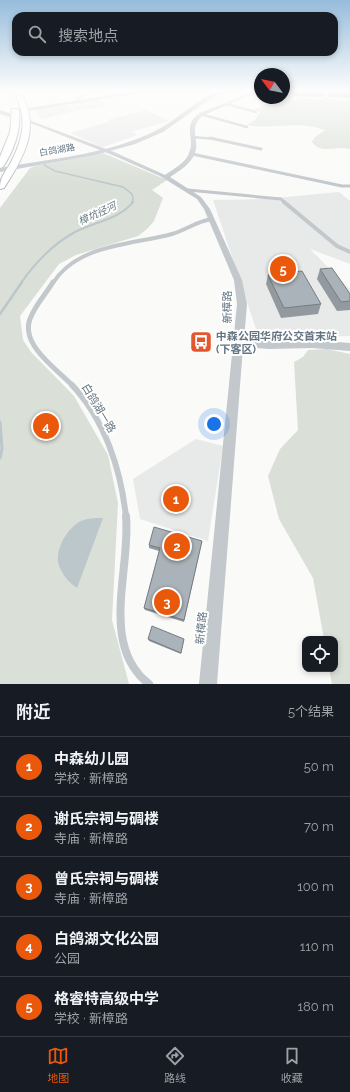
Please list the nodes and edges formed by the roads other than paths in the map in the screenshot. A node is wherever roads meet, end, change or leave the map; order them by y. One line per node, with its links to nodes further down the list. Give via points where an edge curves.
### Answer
1 (15, 122): 13 (main road, via 13,138)
2 (27, 122): 9 (street, 新樟路); 12 (main road, via 25,139)
3 (172, 122): 9 (street, 白鸽湖路, via 158,132 134,142)
4 (193, 122): 7 (street)
5 (229, 122): 6 (lane)
6 (247, 127)
7 (192, 137): 8 (lane); 10 (street)
8 (261, 149)
9 (104, 150): 11 (street, 白鸽湖路); 12 (street, 白鸽湖路); 15 (street, 新樟路)
10 (192, 154): 15 (street, via 185,163); 17 (lane)
11 (35, 163): 12 (street, 白鸽湖路); 14 (street)
12 (13, 166): 13 (street); 14 (main road)
13 (0, 167)
14 (6, 177): 16 (main road)
15 (166, 177): 18 (street, 新樟路)
16 (0, 186)
17 (350, 186)
18 (188, 190): 19 (street, 新樟路, via 204,203); 20 (lane, via 281,199 338,246)
19 (212, 219): 21 (street, 新樟路, via 241,291); 23 (lane, 白鸽湖一路, via 199,221 175,233 98,252 68,266 59,274 34,311 29,325 35,347 69,380 86,403 106,440 115,464 124,502 127,543 121,624 127,658 135,672)
20 (350, 252)
21 (238, 343): 22 (street); 24 (street, 新樟路)
22 (350, 347)
23 (149, 684)
24 (208, 684)

